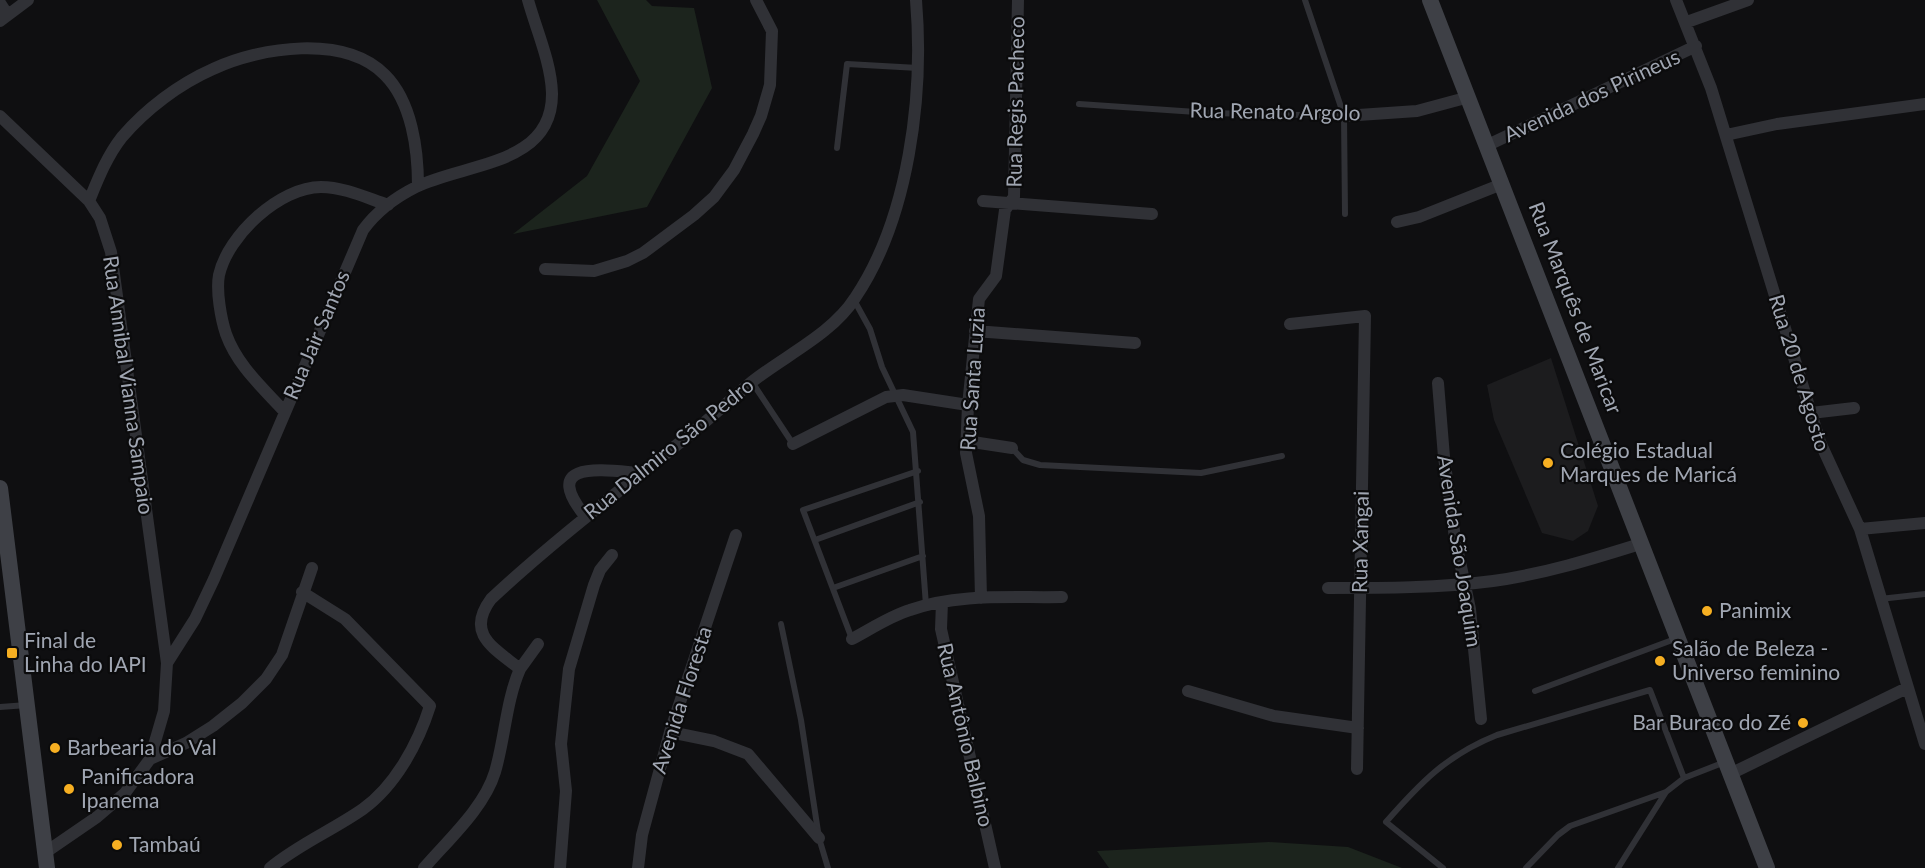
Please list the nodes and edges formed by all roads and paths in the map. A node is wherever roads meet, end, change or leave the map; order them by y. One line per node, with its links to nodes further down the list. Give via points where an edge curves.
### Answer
1 (28, 0): 10 (street)
2 (528, 0): 23 (street, Rua Jair Santos, via 552,93 544,128 532,141 503,159)
3 (756, 0): 31 (street, via 772,31 770,85 753,134 714,197 627,261 594,271)
4 (916, 0): 13 (street, Rua Dalmiro São Pedro)
5 (1017, 0): 26 (street, Rua Regis Pacheco, via 1014,197)
6 (1305, 0): 18 (lane)
7 (1430, 0): 14 (main road, Rua Marquês de Maricar)
8 (1676, 0): 11 (street, Rua 20 de Agosto)
9 (1748, 0): 11 (street)
10 (2, 13)
11 (1687, 22): 12 (street, Rua 20 de Agosto)
12 (1696, 46): 19 (street, Rua 20 de Agosto); 20 (street, Avenida dos Pirineus)
13 (919, 68): 21 (lane, via 847,64); 32 (street, Rua Dalmiro São Pedro, via 898,197 875,265)
14 (1469, 97): 18 (street, Rua Renato Argolo, via 1417,111); 20 (main road, Rua Marquês de Maricar)
15 (1079, 104): 18 (lane, Rua Renato Argolo, via 1211,113)
16 (1925, 104): 19 (street, via 1777,124)
17 (0, 116): 24 (street, Rua Annibal Vianna Sampaio)
18 (1344, 116): 29 (lane)
19 (1726, 135): 42 (street, Rua 20 de Agosto)
20 (1488, 145): 22 (main road, Rua Marquês de Maricar)
21 (837, 148)
22 (1502, 183): 30 (street); 56 (main road, Rua Marquês de Maricar)
23 (418, 186): 24 (street, via 409,117 387,76 357,56 313,48 229,62 174,92 122,138); 27 (street, Rua Jair Santos)
24 (89, 201): 75 (street, Rua Annibal Vianna Sampaio, via 104,230 118,293)
25 (983, 201): 26 (street)
26 (1010, 203): 28 (street); 34 (street, Rua Santa Luzia, via 1005,210 998,268 979,299)
27 (388, 205): 41 (street, Rua Jair Santos, via 373,217 355,246); 41 (street, via 338,189 300,191 260,213 244,228 231,249 219,275 225,333 249,374)
28 (1152, 214)
29 (1345, 214)
30 (1397, 222)
31 (545, 269)
32 (854, 300): 36 (street, Rua Dalmiro São Pedro, via 824,330); 38 (lane, via 870,328 882,368)
33 (1290, 324): 63 (street, Rua Xangai, via 1365,316)
34 (975, 331): 35 (street); 39 (street, Rua Santa Luzia)
35 (1135, 343)
36 (752, 382): 44 (lane); 48 (street, Rua Dalmiro São Pedro)
37 (1438, 383): 60 (street, Avenida São Joaquim, via 1455,538)
38 (896, 395): 39 (street); 44 (street); 47 (lane, via 913,432)
39 (968, 405): 43 (street, Rua Santa Luzia)
40 (1854, 408): 42 (street)
41 (284, 411): 75 (street, Rua Jair Santos, via 214,579)
42 (1811, 413): 53 (street, Rua 20 de Agosto, via 1827,461)
43 (966, 441): 45 (street); 67 (street, Rua Santa Luzia, via 979,516)
44 (793, 444)
45 (1012, 448): 46 (lane, via 1023,460 1040,465 1201,473)
46 (1282, 456)
47 (918, 471): 50 (lane); 55 (lane, via 803,510)
48 (639, 473): 51 (street, Rua Dalmiro São Pedro); 51 (street, via 598,469 576,473 568,489)
49 (0, 488): 80 (main road)
50 (920, 501): 55 (lane); 58 (lane)
51 (585, 516): 76 (street, Rua Dalmiro São Pedro, via 483,609 480,627 485,639)
52 (1925, 523): 53 (street)
53 (1860, 529): 68 (street, Rua 20 de Agosto)
54 (736, 535): 84 (street, Avenida Floresta)
55 (815, 540): 61 (lane)
56 (1640, 544): 60 (street, via 1579,563); 72 (main road, Rua Marquês de Maricar)
57 (612, 555): 95 (street, via 594,585 569,669 561,744 566,791)
58 (923, 556): 61 (lane); 70 (lane)
59 (312, 568): 64 (street)
60 (1466, 584): 63 (street); 82 (street, Avenida São Joaquim)
61 (833, 588): 73 (lane)
62 (1328, 588): 63 (street)
63 (1361, 588): 83 (street, Rua Xangai)
64 (302, 592): 86 (street, via 294,628 266,679 213,726); 93 (street, via 345,619 428,702 428,711 396,778 383,792)
65 (1925, 594): 68 (lane)
66 (1062, 597): 67 (street)
67 (981, 598): 69 (street)
68 (1880, 599): 77 (street, Rua 20 de Agosto)
69 (942, 602): 70 (street); 98 (street, Rua Antônio Balbino, via 941,629)
70 (926, 605): 73 (street, via 896,615)
71 (781, 624): 91 (lane, via 803,730)
72 (1677, 638): 79 (lane); 87 (main road, Rua Marquês de Maricar)
73 (852, 639)
74 (538, 644): 76 (street)
75 (167, 663): 86 (street, Rua Jair Santos, via 164,711)
76 (520, 669): 94 (street, via 512,687 489,786)
77 (1907, 688): 85 (street, Rua 20 de Agosto); 87 (street)
78 (1188, 691): 83 (street, via 1274,716)
79 (1535, 692)
80 (27, 705): 81 (lane); 92 (main road)
81 (0, 707)
82 (1481, 718)
83 (1358, 728): 88 (street, Rua Xangai)
84 (670, 732): 91 (street, via 714,741 748,754); 96 (street, Avenida Floresta, via 642,835)
85 (1925, 744)
86 (150, 759): 92 (street, via 125,793)
87 (1728, 768): 89 (lane); 102 (main road, Rua Marquês de Maricar)
88 (1358, 769)
89 (1684, 778): 90 (lane); 99 (lane, via 1650,690 1497,735 1438,767 1386,822)
90 (1666, 792): 100 (lane, via 1570,826); 101 (lane)
91 (819, 838): 97 (lane)
92 (46, 860)
93 (270, 868)
94 (424, 868)
95 (560, 868)
96 (638, 868)
97 (828, 868)
98 (995, 868)
99 (1443, 868)
100 (1526, 868)
101 (1618, 868)
102 (1767, 868)

